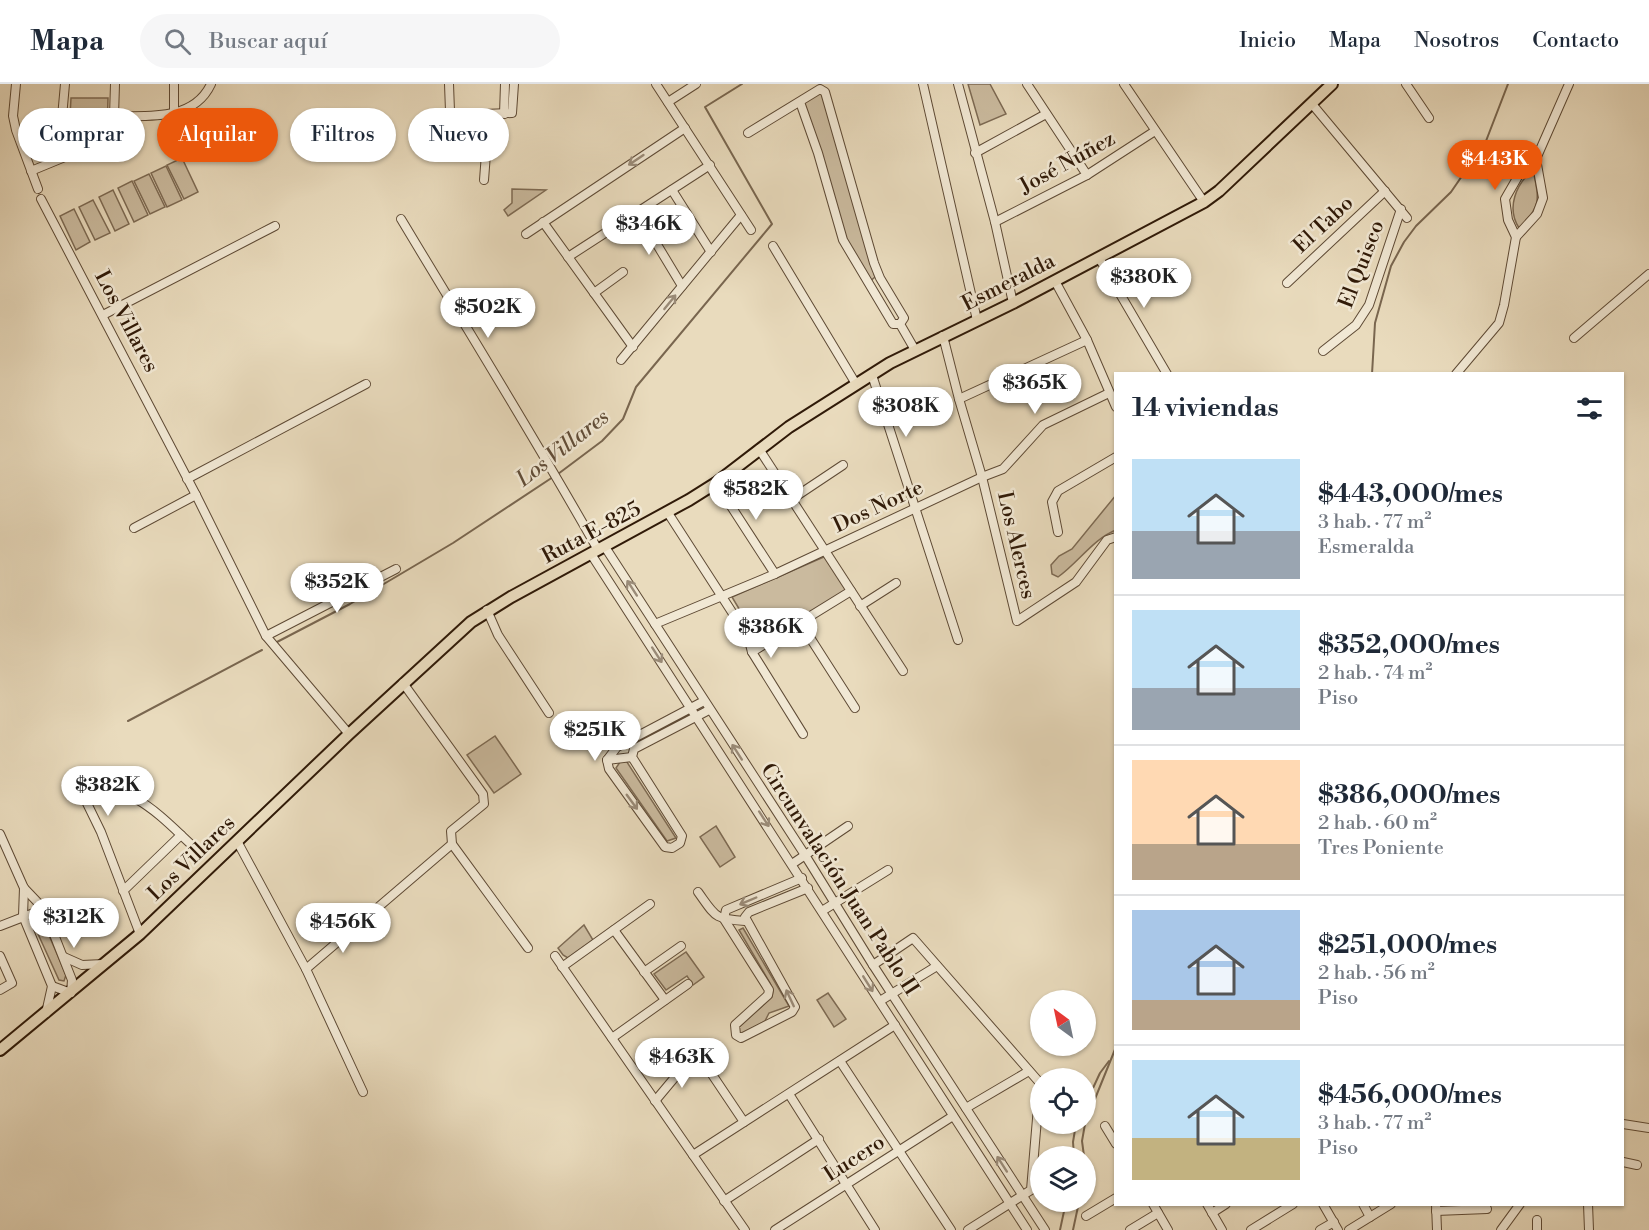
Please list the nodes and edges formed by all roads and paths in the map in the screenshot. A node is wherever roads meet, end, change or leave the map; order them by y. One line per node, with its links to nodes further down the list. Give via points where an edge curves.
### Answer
1 (16, 84): 38 (street, via 13,116)
2 (65, 84): 21 (street)
3 (115, 84): 22 (street)
4 (174, 84): 23 (street)
5 (211, 84): 24 (street)
6 (449, 84): 25 (street)
7 (505, 84): 26 (street)
8 (514, 84): 27 (street)
9 (657, 84): 18 (street)
10 (923, 84): 71 (street)
11 (958, 84): 33 (street)
12 (1027, 84): 28 (street)
13 (1124, 84): 31 (street)
14 (1332, 84): 20 (main road, Esmeralda)
15 (1406, 84): 29 (street)
16 (1569, 84): 34 (street)
17 (693, 85): 18 (street)
18 (668, 102): 30 (street)
19 (800, 102): 32 (street); 63 (street, via 820,89 825,92); 66 (street, via 843,240)
20 (1312, 104): 43 (street); 45 (main road, Esmeralda)
21 (63, 108)
22 (114, 108)
23 (174, 108)
24 (187, 108)
25 (450, 108)
26 (507, 108)
27 (509, 109)
28 (1046, 114): 33 (street); 39 (street)
29 (1430, 118)
30 (685, 128): 37 (street); 51 (street, one-way to 51)
31 (1155, 131): 39 (street, José Núñez); 45 (street)
32 (748, 133)
33 (975, 153): 52 (street)
34 (1536, 159): 56 (street, via 1543,198 1537,214); 56 (street, via 1520,173 1505,199)
35 (54, 162): 38 (street)
36 (485, 162): 40 (street)
37 (710, 165): 42 (street); 48 (street)
38 (32, 171): 41 (street)
39 (1087, 175): 52 (street, José Núñez)
40 (484, 180)
41 (38, 189)
42 (672, 190): 47 (street); 58 (street)
43 (1385, 191): 46 (street); 65 (street, El Tabo)
44 (41, 199): 70 (street, Los Villares)
45 (1204, 202): 60 (main road, Esmeralda)
46 (1401, 209): 49 (street); 78 (street, El Quisco, via 1369,305 1356,325)
47 (638, 213): 59 (street); 67 (street)
48 (741, 215): 54 (street); 58 (street)
49 (1407, 218)
50 (401, 219): 102 (street)
51 (543, 222): 55 (street); 59 (street)
52 (995, 222): 69 (street)
53 (275, 226): 70 (street)
54 (751, 230)
55 (526, 234)
56 (1516, 237): 81 (street, via 1499,323)
57 (773, 246): 84 (street)
58 (711, 252): 67 (street)
59 (568, 257): 68 (street)
60 (1099, 258): 64 (main road, Esmeralda); 80 (street)
61 (623, 272): 68 (street)
62 (1649, 274): 74 (street)
63 (880, 278): 66 (street); 72 (street, via 903,318)
64 (1055, 281): 69 (main road, Esmeralda); 75 (street)
65 (1287, 283)
66 (869, 285): 72 (street, via 893,324)
67 (682, 286): 76 (street, one-way to 67)
68 (594, 293): 76 (street)
69 (1013, 303): 71 (main road, Esmeralda)
70 (103, 315): 92 (street, Los Villares)
71 (977, 320): 73 (main road, Esmeralda)
72 (900, 324): 77 (street)
73 (943, 336): 77 (main road, Esmeralda); 86 (street, Los Alerces)
74 (1574, 338)
75 (1087, 340): 85 (street); 86 (street)
76 (633, 347): 79 (street)
77 (915, 350): 82 (main road, Esmeralda)
78 (1323, 351)
79 (621, 360)
80 (1166, 372)
81 (1458, 372)
82 (872, 375): 84 (main road, Esmeralda); 97 (street)
83 (366, 384): 92 (street)
84 (856, 384): 88 (main road, Esmeralda)
85 (1109, 393): 87 (street); 91 (street, Los Alerces, via 1043,425 1003,469)
86 (959, 399): 91 (street, Los Alerces)
87 (1114, 403)
88 (759, 449): 93 (main road, Esmeralda); 95 (street)
89 (1114, 458): 100 (street, via 1058,491 1052,502)
90 (843, 465): 95 (street)
91 (982, 477): 97 (street, Dos Norte); 101 (street, Los Alerces, via 1017,621 1076,582 1107,540)
92 (187, 479): 94 (street, Los Villares)
93 (716, 483): 96 (main road, Esmeralda); 105 (street)
94 (196, 495): 99 (street); 114 (street, Los Villares)
95 (792, 499): 103 (street)
96 (689, 500): 98 (main road, Ruta E-825)
97 (915, 508): 103 (street, Dos Norte); 115 (street)
98 (668, 513): 102 (main road, Ruta E-825); 108 (street)
99 (134, 528)
100 (1058, 532)
101 (1114, 538)
102 (598, 550): 109 (main road, Ruta E-825); 113 (street, Circunvalación Juan Pablo II, one-way to 102); 120 (street, Circunvalación Juan Pablo II, one-way to 120)
103 (825, 550): 105 (street, Dos Norte); 107 (street)
104 (396, 569): 114 (street)
105 (775, 573): 108 (street, Dos Norte)
106 (896, 583): 110 (street)
107 (850, 591): 110 (street); 112 (street)
108 (723, 596): 113 (street, Dos Norte); 116 (street)
109 (511, 597): 111 (main road, Los Villares)
110 (860, 606): 117 (street)
111 (487, 610): 118 (main road, Los Villares); 123 (street, via 498,635)
112 (801, 622): 116 (street); 121 (street)
113 (655, 624): 119 (street, Circunvalación Juan Pablo II)
114 (266, 636): 125 (street, Los Villares)
115 (958, 640)
116 (752, 652): 126 (street)
117 (903, 671)
118 (403, 683): 125 (main road, Los Villares); 133 (street, via 483,794 484,804 451,831)
119 (704, 701): 120 (street); 122 (street, Circunvalación Juan Pablo II)
120 (692, 708): 124 (street, Circunvalación Juan Pablo II); 128 (street, via 617,747)
121 (855, 708)
122 (709, 710): 124 (street); 135 (street, Circunvalación Juan Pablo II, one-way to 122)
123 (549, 713)
124 (698, 717): 127 (street, via 634,749); 136 (street, Circunvalación Juan Pablo II, one-way to 136)
125 (348, 734): 132 (main road, Los Villares)
126 (803, 734)
127 (632, 757): 128 (street); 128 (street, one-way to 127, via 609,769 665,847 672,848 682,836)
128 (607, 760)
129 (848, 826): 135 (street)
130 (0, 834): 139 (street)
131 (181, 835): 134 (street); 141 (street); 141 (street, via 135,796 106,788 82,793)
132 (237, 841): 152 (main road, Los Villares); 162 (street)
133 (452, 844): 154 (street); 162 (street)
134 (194, 847)
135 (805, 855): 136 (street); 144 (street, Circunvalación Juan Pablo II)
136 (792, 864): 138 (street, Circunvalación Juan Pablo II)
137 (888, 870): 144 (street)
138 (802, 878): 140 (street, Circunvalación Juan Pablo II); 148 (street, one-way to 148, via 726,910)
139 (24, 888): 145 (street); 147 (street)
140 (808, 888): 146 (street, Circunvalación Juan Pablo II); 149 (street, via 749,912)
141 (123, 891): 152 (street)
142 (699, 892): 148 (street, via 716,917)
143 (650, 904): 151 (street)
144 (835, 904): 146 (street); 159 (street, Circunvalación Juan Pablo II)
145 (44, 909): 147 (street); 157 (street)
146 (822, 911): 170 (street, Circunvalación Juan Pablo II, one-way to 170)
147 (23, 916): 150 (street); 165 (street)
148 (724, 920): 149 (street); 149 (street, one-way to 149, via 769,990 735,1025 736,1035 741,1038 795,1009)
149 (745, 921)
150 (0, 926)
151 (614, 930): 161 (street); 163 (street)
152 (140, 934): 158 (main road, Los Villares)
153 (681, 946): 163 (street)
154 (528, 948)
155 (0, 956): 166 (street, via 12,983)
156 (555, 956): 161 (street)
157 (64, 957): 158 (street, via 82,965); 167 (street, via 72,980)
158 (104, 964): 167 (main road, Los Villares)
159 (873, 965): 160 (street, via 913,938); 168 (street, Circunvalación Juan Pablo II)
160 (937, 966): 168 (street); 176 (street)
161 (562, 967): 173 (street)
162 (306, 969): 177 (street)
163 (644, 972): 169 (street)
164 (688, 984): 169 (street)
165 (52, 986): 167 (street); 171 (street)
166 (0, 990)
167 (71, 993): 171 (main road, Los Villares)
168 (892, 994): 170 (street); 180 (street, Circunvalación Juan Pablo II)
169 (665, 1000): 173 (street)
170 (879, 1001): 172 (street, Circunvalación Juan Pablo II)
171 (45, 1015): 174 (main road, Los Villares)
172 (895, 1025): 175 (street); 181 (street, Circunvalación Juan Pablo II)
173 (612, 1038): 179 (street)
174 (0, 1050)
175 (840, 1061): 178 (street); 188 (street)
176 (1029, 1071): 180 (street); 193 (street, via 1040,1083 1031,1190)
177 (363, 1092)
178 (789, 1094): 182 (street); 186 (street)
179 (656, 1101): 182 (street, via 691,1058 700,1055); 189 (street)
180 (966, 1108): 193 (street, Circunvalación Juan Pablo II, one-way to 180)
181 (953, 1116): 188 (street, Lucero); 196 (street, Circunvalación Juan Pablo II)
182 (744, 1122): 189 (street)
183 (1624, 1124): 185 (street)
184 (1105, 1126): 187 (street)
185 (1649, 1128)
186 (819, 1139): 192 (street); 195 (street)
187 (1114, 1141)
188 (898, 1151): 192 (street, Lucero); 216 (street)
189 (693, 1155): 195 (street)
190 (1624, 1162): 191 (street)
191 (1637, 1165)
192 (847, 1184): 213 (street); 215 (street, Lucero)
193 (1022, 1196): 196 (street); 219 (street, Circunvalación Juan Pablo II)
194 (1114, 1199): 209 (street)
195 (724, 1201): 214 (street)
196 (1012, 1202): 217 (street); 218 (street, Circunvalación Juan Pablo II)
197 (1208, 1206): 208 (street)
198 (1223, 1206): 208 (street)
199 (1290, 1206): 223 (street)
200 (1324, 1206): 212 (street)
201 (1364, 1206): 210 (street)
202 (1388, 1206): 210 (street)
203 (1519, 1206): 228 (street)
204 (1588, 1206): 230 (street)
205 (1155, 1207): 220 (street); 221 (street)
206 (1436, 1208): 207 (street); 227 (street)
207 (1487, 1209)
208 (1212, 1213): 222 (street)
209 (1086, 1216)
210 (1370, 1217): 226 (street)
211 (1537, 1220): 229 (street)
212 (1334, 1222): 224 (street); 225 (street)
213 (872, 1229)
214 (745, 1230)
215 (775, 1230)
216 (951, 1230)
217 (968, 1230)
218 (1027, 1230)
219 (1046, 1230)
220 (1130, 1230)
221 (1168, 1230)
222 (1222, 1230)
223 (1251, 1230)
224 (1320, 1230)
225 (1338, 1230)
226 (1350, 1230)
227 (1437, 1230)
228 (1501, 1230)
229 (1537, 1230)
230 (1589, 1230)

